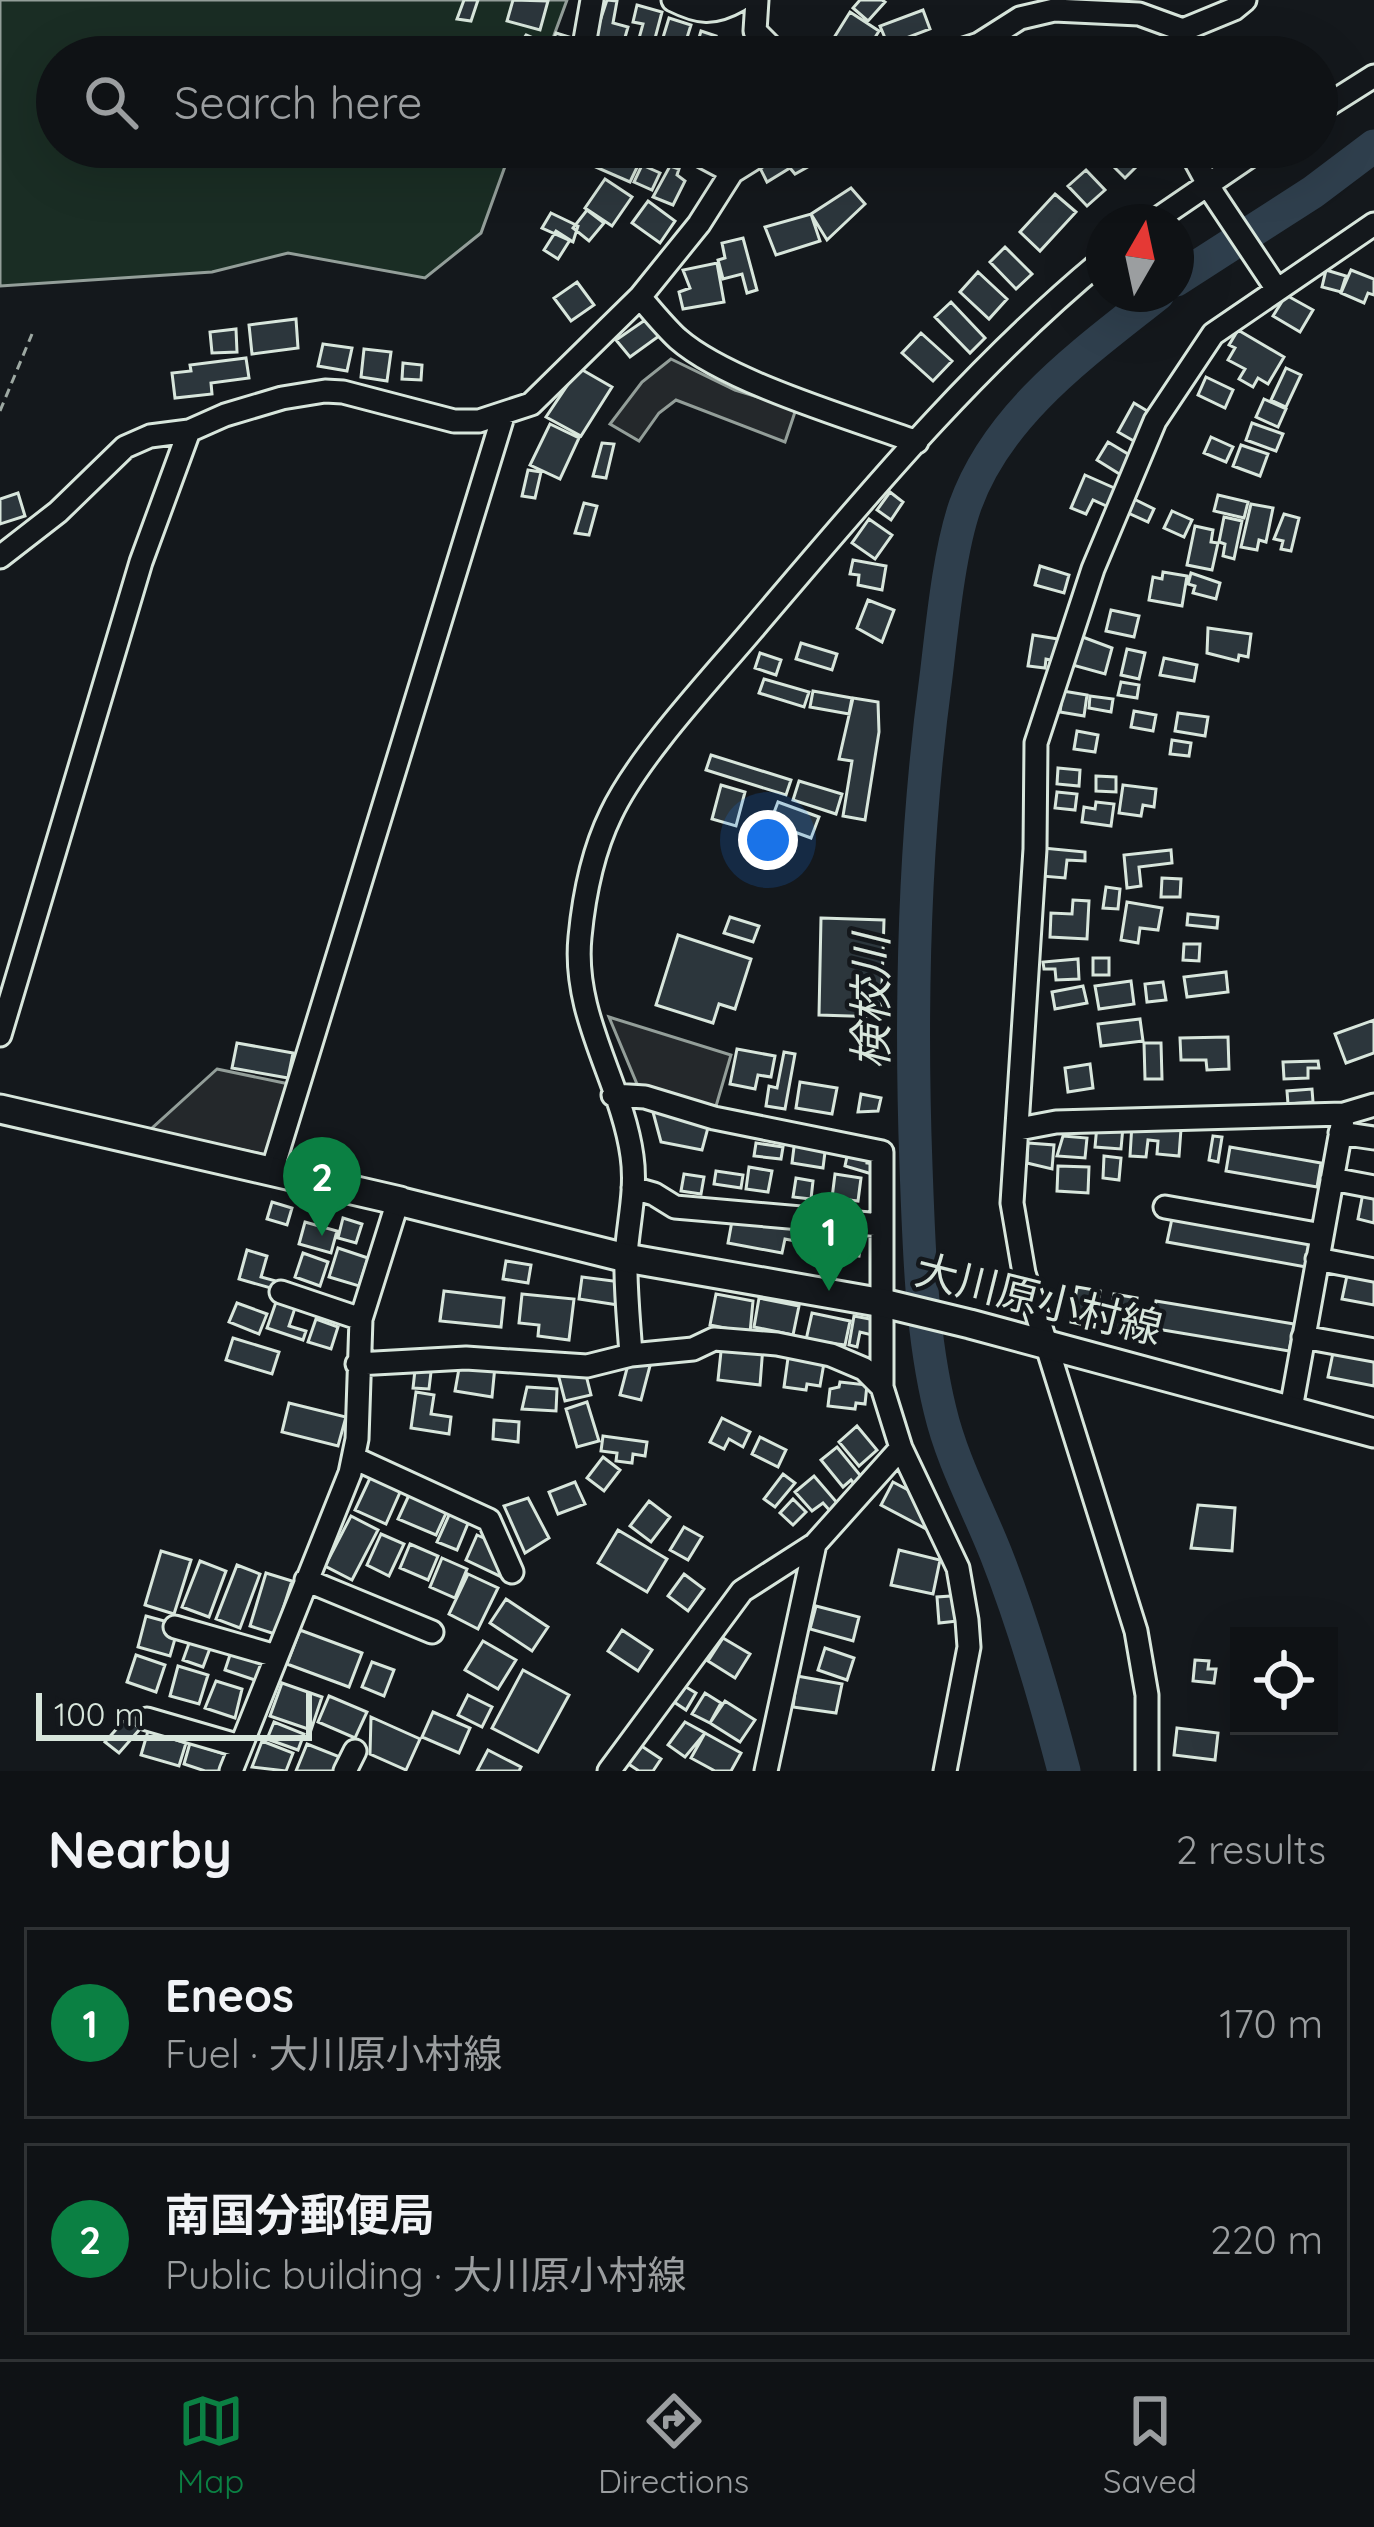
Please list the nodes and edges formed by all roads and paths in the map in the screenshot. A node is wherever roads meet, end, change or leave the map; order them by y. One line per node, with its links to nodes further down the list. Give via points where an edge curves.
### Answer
1 (592, 0): 7 (street)
2 (673, 0): 3 (street, via 716,13)
3 (739, 0)
4 (757, 0): 8 (street)
5 (1245, 0): 6 (street)
6 (1183, 30): 9 (street, via 1139,14 1054,10); 10 (street)
7 (586, 36)
8 (760, 36)
9 (992, 36)
10 (1180, 36)
11 (1374, 76): 12 (street)
12 (1338, 99)
13 (724, 168): 17 (street)
14 (738, 168): 17 (street)
15 (1200, 168): 18 (street)
16 (1237, 168): 18 (street)
17 (732, 172): 23 (street)
18 (1211, 189): 19 (street); 22 (street)
19 (1185, 204)
20 (1374, 224): 22 (street)
21 (1086, 275): 28 (street)
22 (1272, 282): 35 (street, via 1214,334 1155,421 1049,695 1036,743)
23 (640, 297): 26 (street, via 531,404); 28 (street, via 680,340 722,366)
24 (32, 334): 25 (path)
25 (0, 411)
26 (504, 413): 27 (street, via 454,421 326,391); 37 (street)
27 (189, 431): 29 (street, via 125,447); 30 (street, via 141,562)
28 (917, 442): 31 (street, via 708,682 612,810 592,859 579,940 592,1035)
29 (0, 557)
30 (0, 1035)
31 (613, 1095): 40 (street, via 628,1132); 43 (street, via 882,1152)
32 (1374, 1106): 34 (street)
33 (0, 1109): 37 (main road, 大川原小村線)
34 (1342, 1123): 35 (street, via 1056,1122); 36 (street); 38 (street)
35 (1019, 1130): 52 (street, via 1012,1203 1024,1274)
36 (1374, 1138)
37 (272, 1171): 41 (main road, 大川原小村線)
38 (1332, 1179): 39 (street); 44 (street)
39 (1374, 1187)
40 (633, 1188): 43 (street, via 675,1208); 45 (street)
41 (399, 1201): 45 (main road, 大川原小村線); 50 (street)
42 (1165, 1207): 44 (street)
43 (881, 1225): 49 (street)
44 (1322, 1235): 46 (street)
45 (626, 1258): 49 (main road, 大川原小村線); 54 (street)
46 (1317, 1259): 47 (street); 51 (street)
47 (1374, 1270)
48 (281, 1292): 50 (street)
49 (883, 1303): 52 (main road, 大川原小村線); 56 (street)
50 (361, 1319): 55 (street)
51 (1303, 1337): 53 (street); 57 (street)
52 (1049, 1343): 57 (main road, 大川原小村線); 73 (street, via 1136,1631)
53 (1374, 1350)
54 (631, 1355): 55 (street, via 587,1366 466,1358); 56 (street, via 714,1339 777,1344 831,1355)
55 (357, 1364): 60 (street)
56 (882, 1387): 59 (street)
57 (1291, 1408): 58 (main road, 大川原小村線)
58 (1374, 1433)
59 (901, 1448): 61 (street); 72 (street, via 965,1595 969,1647)
60 (354, 1458): 62 (street, via 490,1520); 63 (street)
61 (814, 1544): 70 (street, via 742,1591); 71 (street)
62 (512, 1572)
63 (306, 1580): 65 (street); 66 (street)
64 (175, 1627): 66 (street)
65 (432, 1631)
66 (276, 1655): 68 (street)
67 (147, 1719): 68 (street)
68 (240, 1746): 69 (street)
69 (231, 1771)
70 (609, 1771)
71 (766, 1771)
72 (945, 1771)
73 (1147, 1771)

